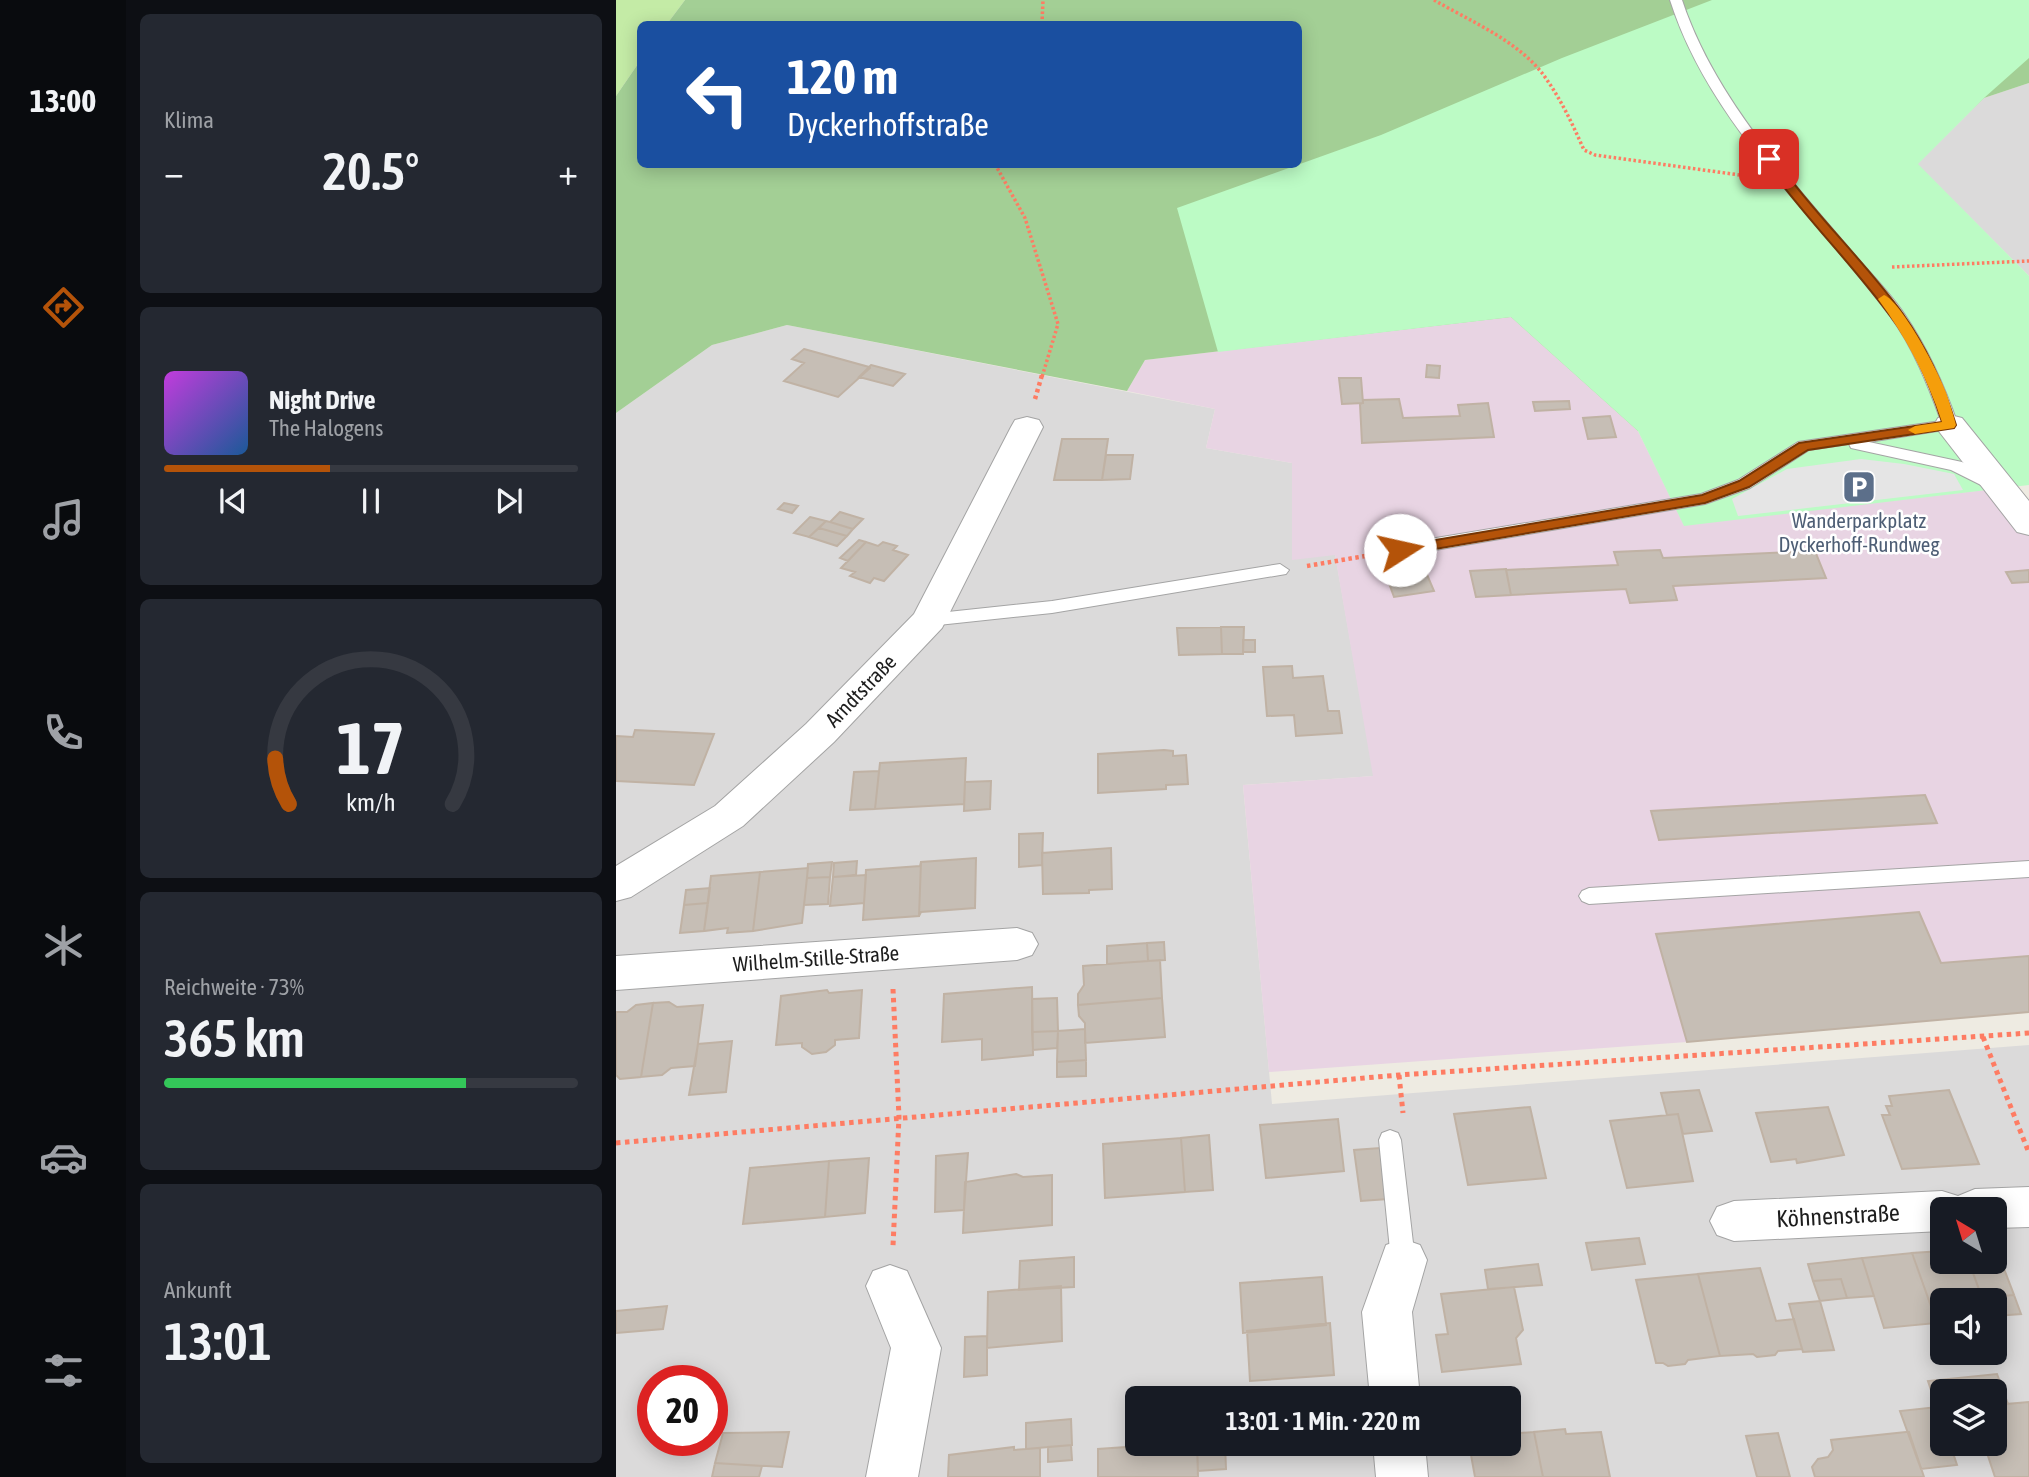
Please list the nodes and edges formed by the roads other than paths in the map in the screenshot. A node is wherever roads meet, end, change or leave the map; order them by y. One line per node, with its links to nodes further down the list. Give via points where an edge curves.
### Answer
1 (1676, 0): 2 (lane, via 1688,34 1729,106 1788,187 1898,316 1936,382)
2 (1950, 425): 4 (lane); 5 (street)
3 (1027, 427): 9 (street, Arndtstraße)
4 (1841, 441): 5 (lane, via 1956,466); 7 (lane, via 1804,446 1744,484 1705,499)
5 (1999, 487): 6 (street)
6 (2029, 524)
7 (1400, 550)
8 (1280, 570): 9 (lane, via 1052,607)
9 (929, 620): 11 (street, Arndtstraße, via 820,733 729,816)
10 (2029, 869): 12 (lane)
11 (616, 886)
12 (1590, 895)
13 (1017, 944): 14 (street, Wilhelm-Stille-Straße)
14 (616, 973)
15 (1390, 1140): 20 (lane)
16 (2029, 1207): 17 (street)
17 (2007, 1208)
18 (1930, 1212): 19 (street, Köhnenstraße)
19 (1734, 1221)
20 (1403, 1260): 22 (street, via 1387,1312)
21 (891, 1286): 24 (street, via 916,1348)
22 (1394, 1386)
23 (1400, 1456): 25 (street)
24 (892, 1477)
25 (1402, 1477)

